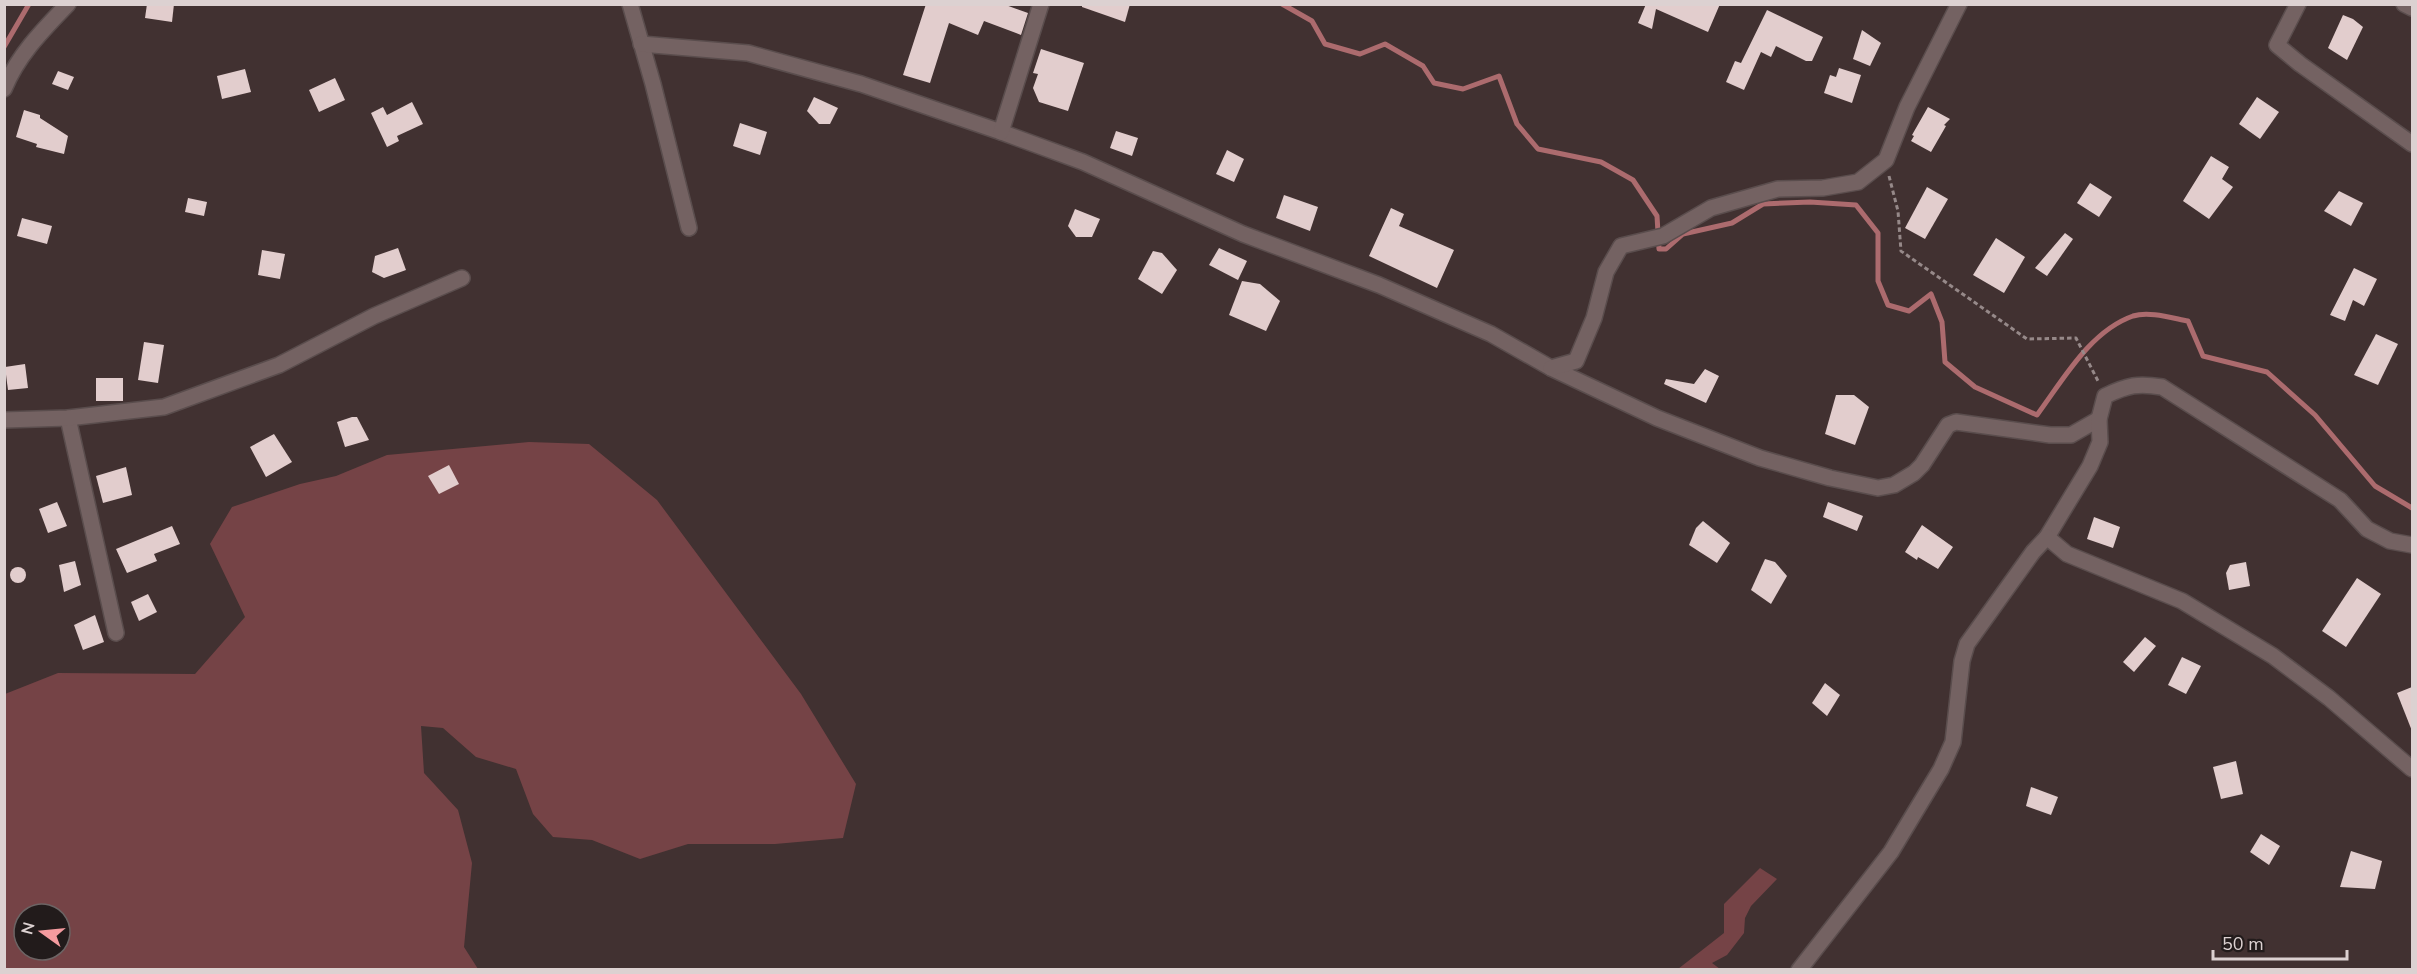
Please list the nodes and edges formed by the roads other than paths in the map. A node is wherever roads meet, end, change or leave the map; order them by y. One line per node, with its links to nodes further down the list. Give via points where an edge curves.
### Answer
1 (68, 4): 9 (street)
2 (630, 4): 8 (street)
3 (1041, 4): 11 (street)
4 (1959, 4): 15 (street, via 1907,107 1886,160 1858,182 1778,189 1711,208 1663,236 1621,246 1606,272 1594,318 1576,361)
5 (2298, 4): 12 (street, via 2277,45)
6 (2404, 4): 7 (street)
7 (2412, 8)
8 (641, 44): 11 (street, via 748,52 861,84); 13 (street)
9 (8, 67): 10 (street)
10 (4, 89)
11 (1001, 132): 15 (street, via 1083,162 1243,234 1410,298 1491,333)
12 (2412, 144)
13 (689, 228)
14 (462, 278): 16 (street, via 374,316 279,365 164,407)
15 (1551, 368): 17 (street, via 1657,418 1760,458 1878,488 1894,485 1914,473 1948,425 1956,422 2071,435)
16 (68, 418): 18 (street); 21 (street)
17 (2099, 419): 19 (street, via 2100,442 2090,466); 20 (street, via 2105,396 2125,386 2163,387 2340,500 2367,529 2390,541)
18 (4, 420)
19 (2047, 537): 22 (street, via 2067,554 2182,601 2273,656); 23 (street, via 1967,644 1953,742 1941,769 1891,852)
20 (2412, 545)
21 (116, 633)
22 (2412, 769)
23 (1799, 969)

